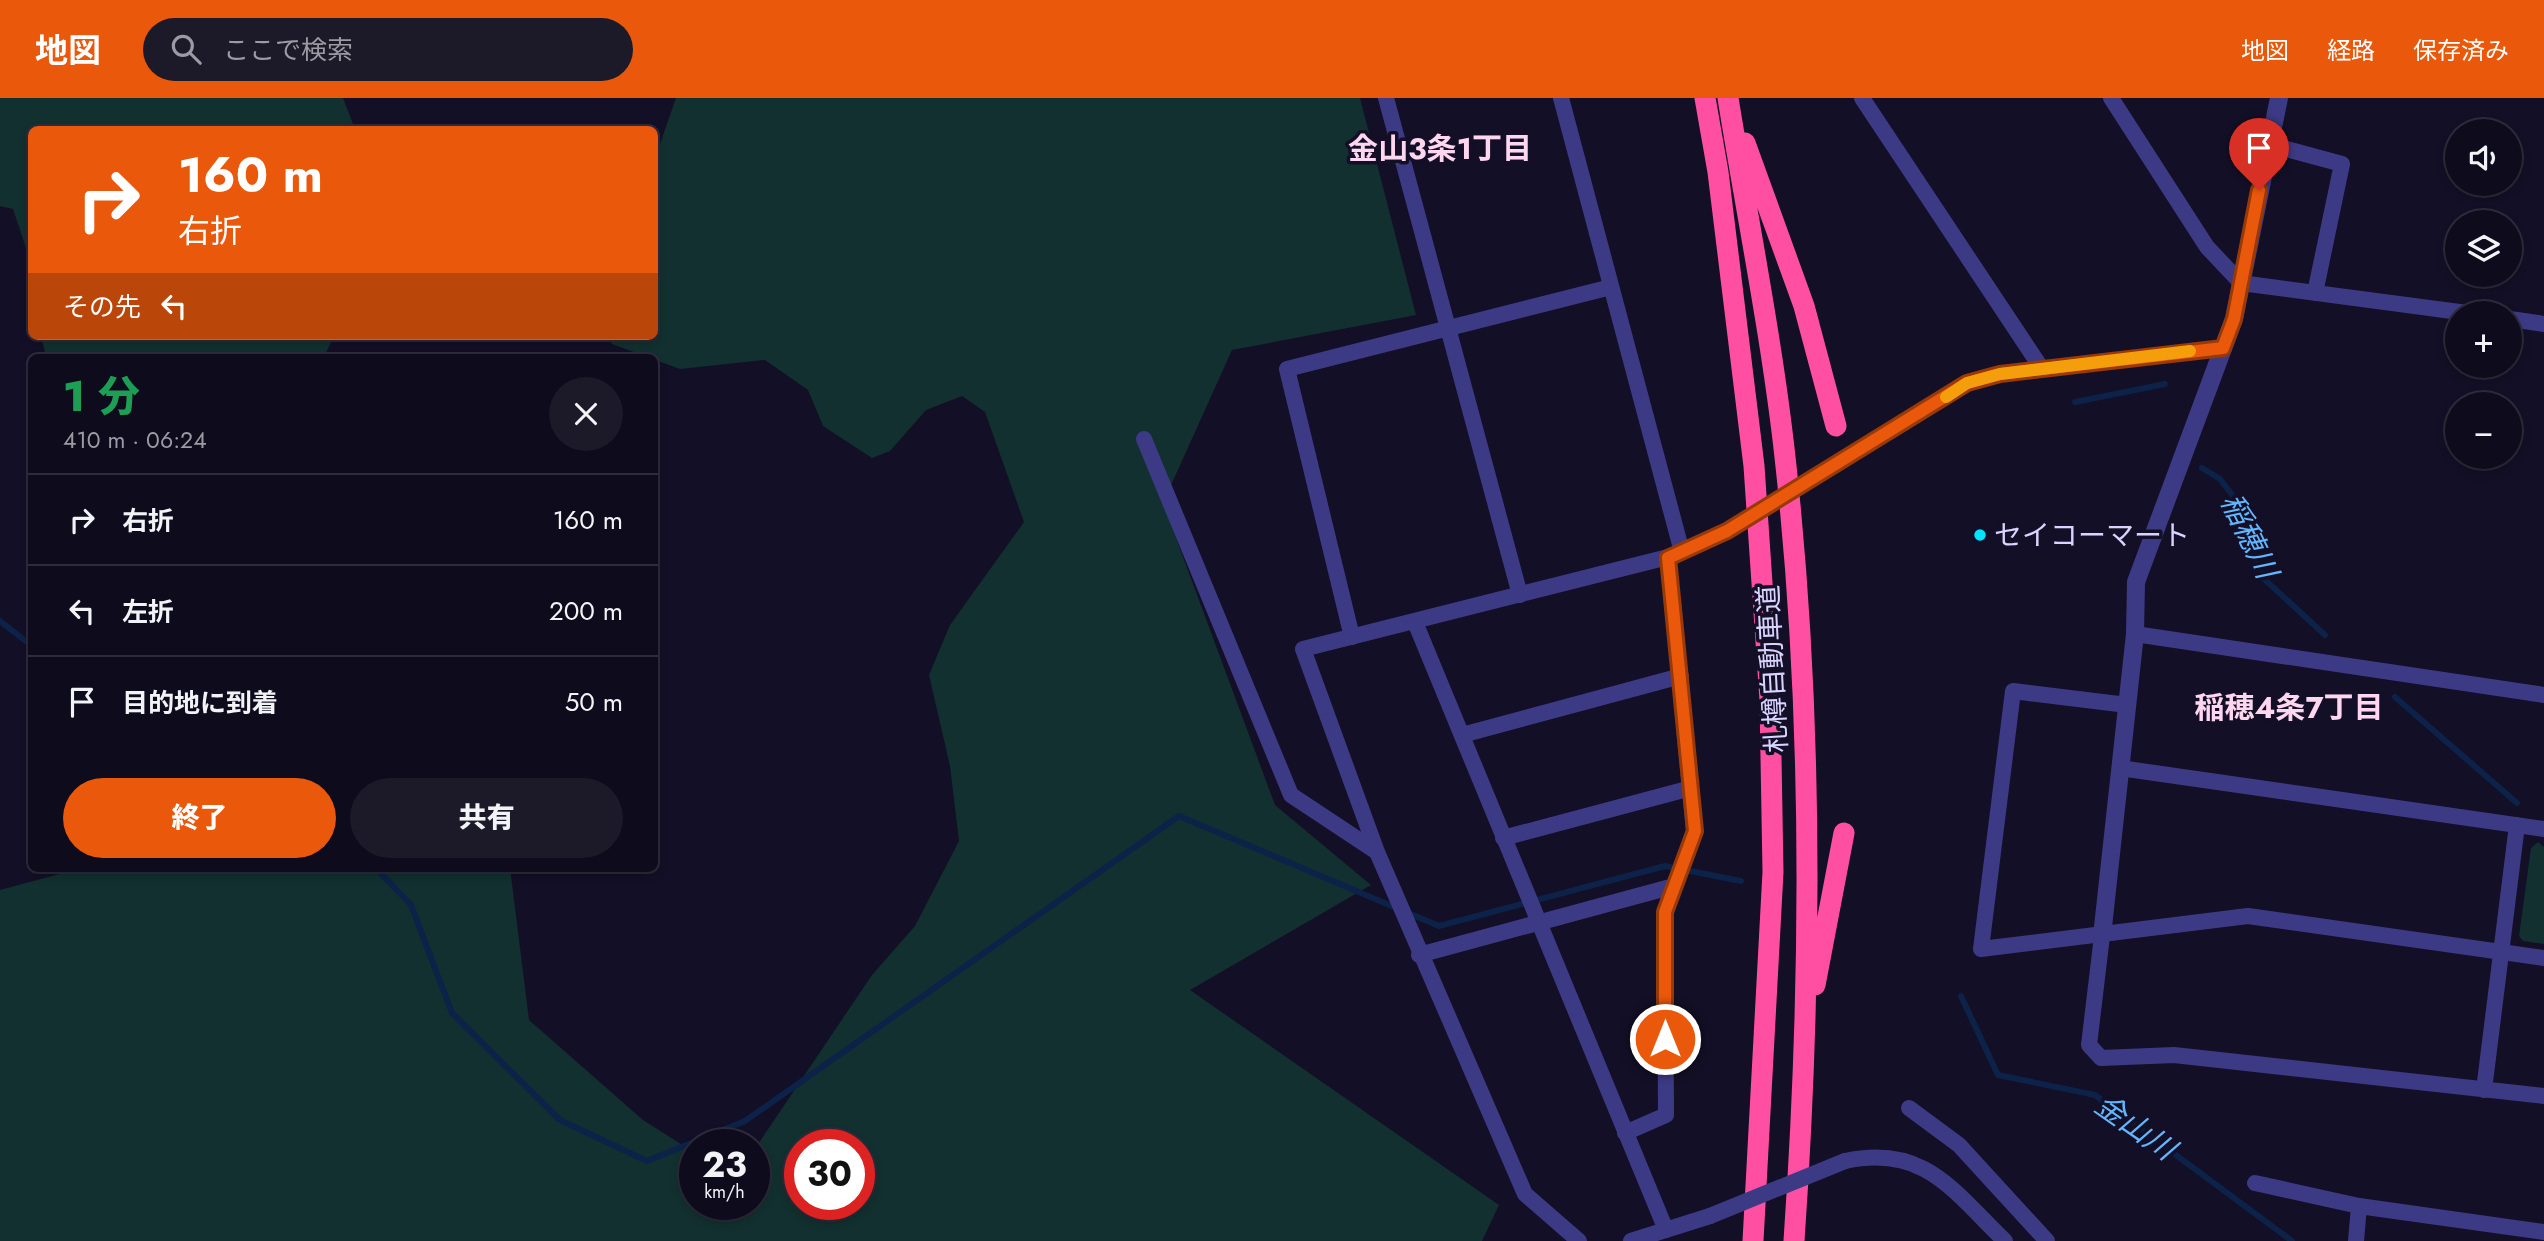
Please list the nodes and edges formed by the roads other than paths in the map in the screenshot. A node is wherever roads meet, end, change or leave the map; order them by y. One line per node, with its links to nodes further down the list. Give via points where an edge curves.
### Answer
1 (1386, 98): 15 (street)
2 (1561, 98): 10 (street)
3 (1704, 98): 53 (highway, 札樽自動車道, via 1718,172 1755,466 1770,700 1773,872)
4 (1728, 98): 18 (highway, via 1804,306); 42 (highway, 札樽自動車道, via 1785,456 1804,694)
5 (1862, 98): 17 (street)
6 (2111, 98): 9 (street, via 2207,247)
7 (2279, 98): 8 (street)
8 (2268, 144): 9 (street); 11 (street, via 2342,164)
9 (2241, 283): 11 (street); 16 (street)
10 (1611, 287): 15 (street); 20 (street)
11 (2315, 293): 12 (street)
12 (2445, 310)
13 (2522, 321): 14 (street)
14 (2544, 324)
15 (1448, 329): 21 (street); 24 (street, via 1287,369)
16 (2223, 348): 17 (street); 23 (street, via 2136,582)
17 (2042, 369): 20 (street, bridge, via 1967,383 1727,531)
18 (1836, 426)
19 (1144, 439): 35 (street, via 1291,795)
20 (1675, 555): 21 (street); 25 (street)
21 (1520, 595): 22 (street)
22 (1415, 622): 24 (street); 28 (street)
23 (2135, 635): 26 (street); 27 (street)
24 (1352, 637): 35 (street, via 1303,649)
25 (1681, 676): 28 (street); 30 (street)
26 (2544, 695)
27 (2127, 705): 29 (street); 38 (street, via 2013,691 1981,948)
28 (1462, 735): 34 (street)
29 (2120, 768): 31 (street); 38 (street)
30 (1691, 788): 34 (street); 36 (street, via 1695,831)
31 (2517, 825): 32 (street); 39 (street)
32 (2544, 829)
33 (1844, 833): 42 (highway)
34 (1503, 838): 37 (street)
35 (1377, 852): 40 (street)
36 (1675, 884): 37 (street); 46 (street, via 1665,912 1666,1115)
37 (1537, 919): 40 (street); 46 (street)
38 (2102, 936): 39 (street, via 2248,916); 43 (street, via 2089,1045 2101,1058 2174,1055)
39 (2502, 952): 41 (street); 43 (street)
40 (1419, 955): 51 (street, via 1525,1194)
41 (2544, 958)
42 (1805, 1036): 54 (highway, 札樽自動車道)
43 (2484, 1090): 44 (street)
44 (2544, 1096)
45 (1909, 1108): 56 (street, via 1959,1145)
46 (1625, 1133): 49 (street)
47 (2255, 1183): 48 (street)
48 (2359, 1206): 50 (street); 57 (street)
49 (1666, 1230): 52 (street); 55 (street, bridge, via 1845,1161 1880,1156 1901,1158 1940,1178)
50 (2544, 1232)
51 (1579, 1241)
52 (1630, 1241)
53 (1752, 1241)
54 (1794, 1241)
55 (2005, 1241)
56 (2047, 1241)
57 (2356, 1241)

